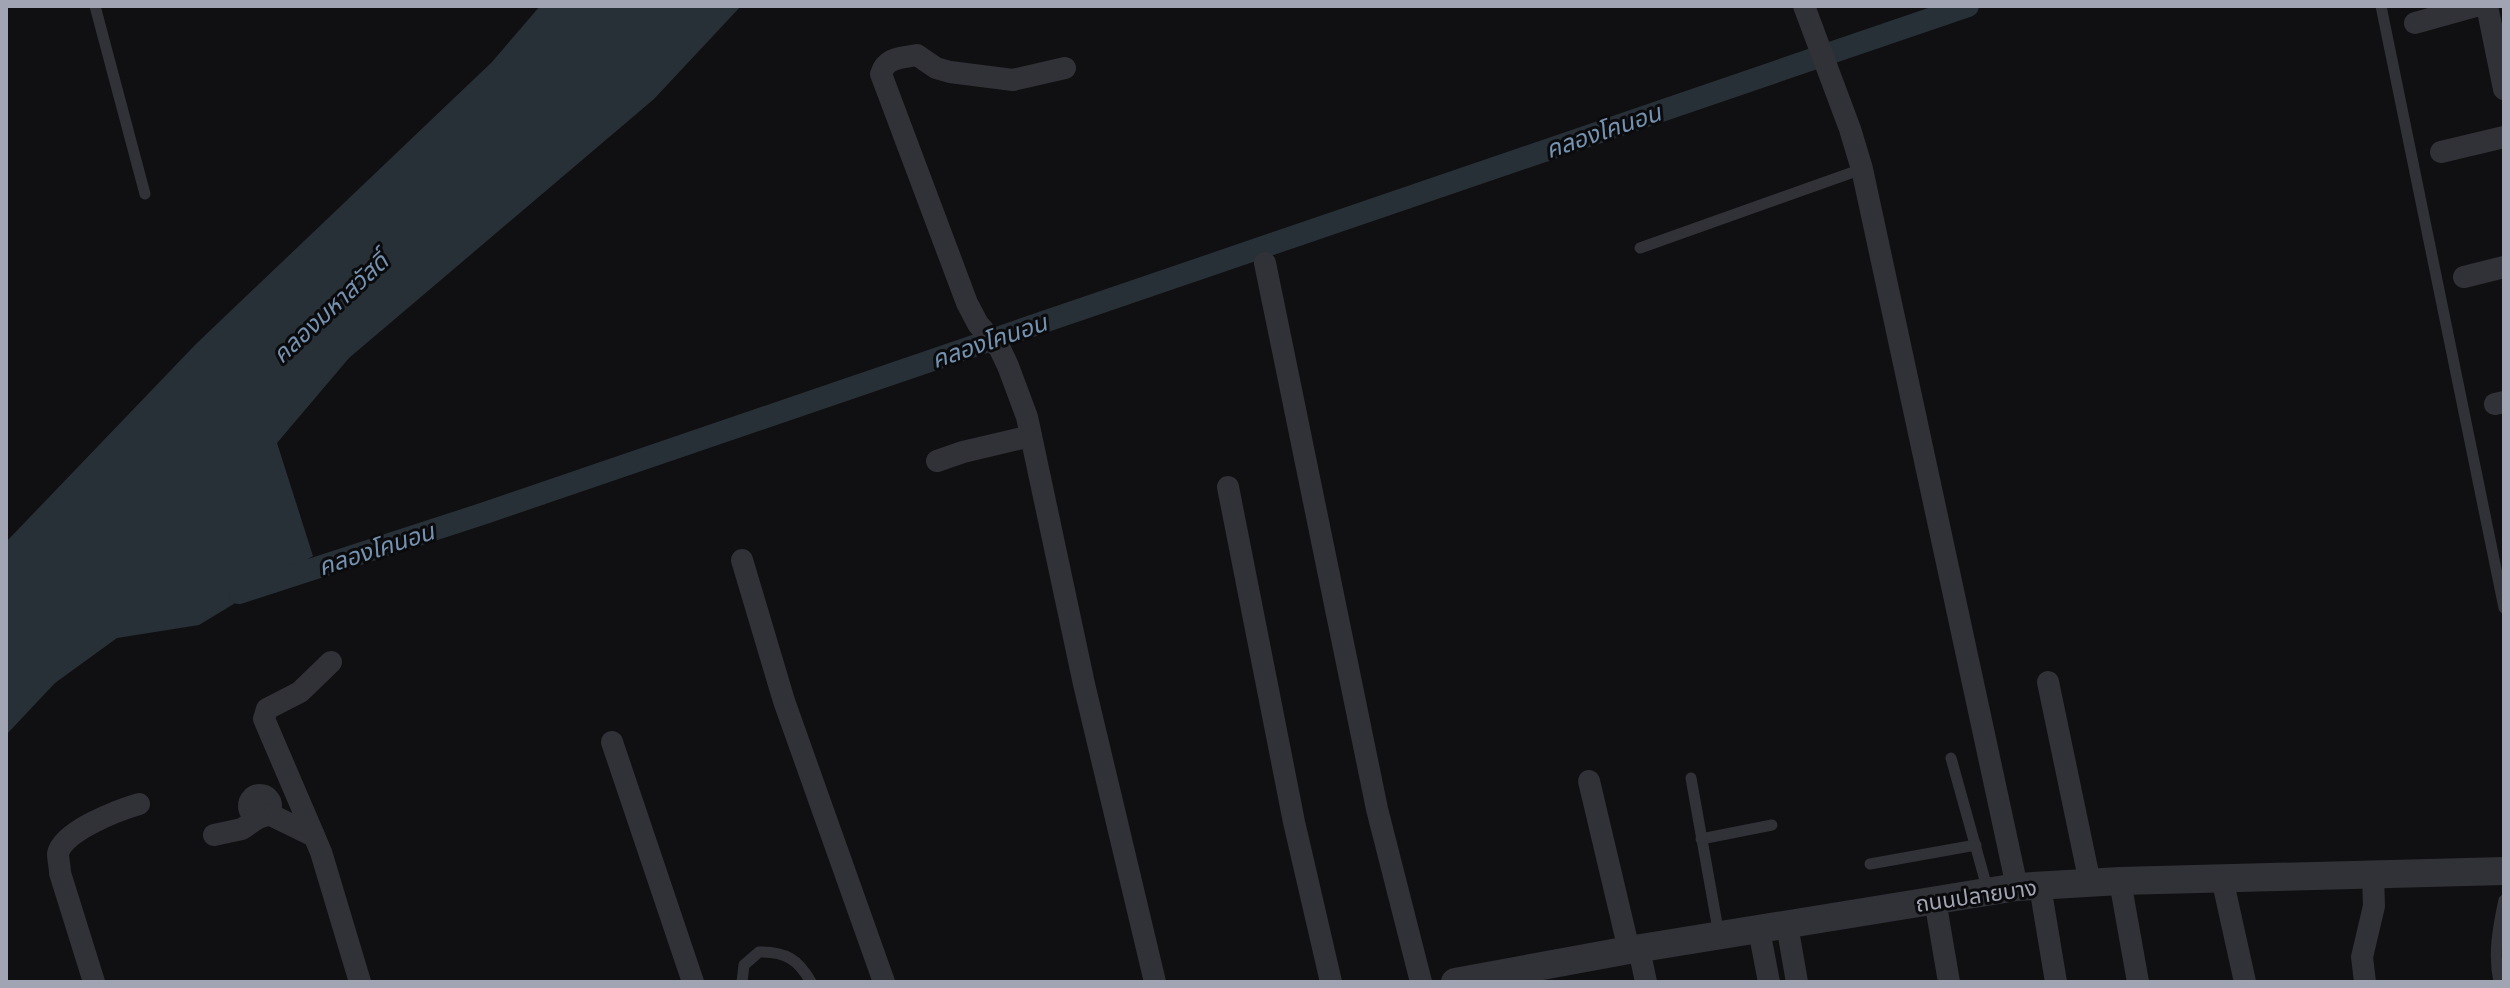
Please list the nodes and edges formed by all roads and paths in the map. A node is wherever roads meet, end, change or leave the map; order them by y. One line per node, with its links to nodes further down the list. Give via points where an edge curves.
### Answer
1 (95, 6): 12 (lane)
2 (1804, 6): 11 (street)
3 (2381, 6): 21 (lane)
4 (2476, 6): 6 (street)
5 (2487, 6): 8 (street)
6 (2415, 23)
7 (1065, 68): 17 (street, via 1013,80 950,72 917,55 890,60 881,74 967,303 1000,349)
8 (2504, 89)
9 (2504, 137): 10 (street)
10 (2441, 152)
11 (1862, 169): 13 (lane); 40 (street)
12 (145, 194)
13 (1640, 248)
14 (1265, 263): 55 (street, via 1377,809)
15 (2504, 267): 16 (street)
16 (2464, 277)
17 (1031, 436): 18 (street); 53 (street)
18 (937, 461)
19 (1228, 487): 54 (street)
20 (742, 560): 52 (street, via 784,701)
21 (2504, 608)
22 (331, 662): 31 (street, via 300,692 267,709 264,719)
23 (2048, 682): 39 (street)
24 (612, 742): 49 (street)
25 (1951, 758): 33 (lane)
26 (1691, 778): 32 (lane)
27 (1589, 781): 46 (street)
28 (139, 804): 47 (street, via 100,818 63,843 58,855)
29 (1772, 825): 32 (lane)
30 (214, 835): 31 (street, via 242,829 263,816)
31 (314, 836): 48 (street)
32 (1701, 839): 45 (lane)
33 (1976, 845): 34 (lane); 41 (lane)
34 (1870, 864)
35 (2504, 871): 36 (street, ถนนปลายบาง)
36 (2373, 875): 37 (street, ถนนปลายบาง); 64 (street, via 2374,906 2362,957)
37 (2222, 878): 38 (street, ถนนปลายบาง); 63 (street)
38 (2120, 881): 39 (street, ถนนปลายบาง); 62 (street)
39 (2090, 883): 40 (street, ถนนปลายบาง)
40 (2029, 886): 41 (street, ถนนปลายบาง); 61 (street)
41 (1988, 891): 42 (street, ถนนปลายบาง)
42 (1935, 900): 44 (street, ถนนปลายบาง); 60 (street)
43 (2504, 900): 65 (lane, via 2496,937)
44 (1773, 927): 45 (street, ถนนปลายบาง); 58 (street); 59 (street)
45 (1719, 936): 46 (street, ถนนปลายบาง)
46 (1634, 949): 56 (street, ถนนปลายบาง); 57 (street)
47 (94, 982)
48 (360, 982)
49 (693, 982)
50 (742, 982): 51 (lane, via 744,965 759,952 774,952 801,965)
51 (811, 982)
52 (884, 982)
53 (1155, 982)
54 (1331, 982)
55 (1421, 982)
56 (1455, 982)
57 (1646, 982)
58 (1769, 982)
59 (1797, 982)
60 (1949, 982)
61 (2056, 982)
62 (2138, 982)
63 (2245, 982)
64 (2365, 982)
65 (2499, 982)

